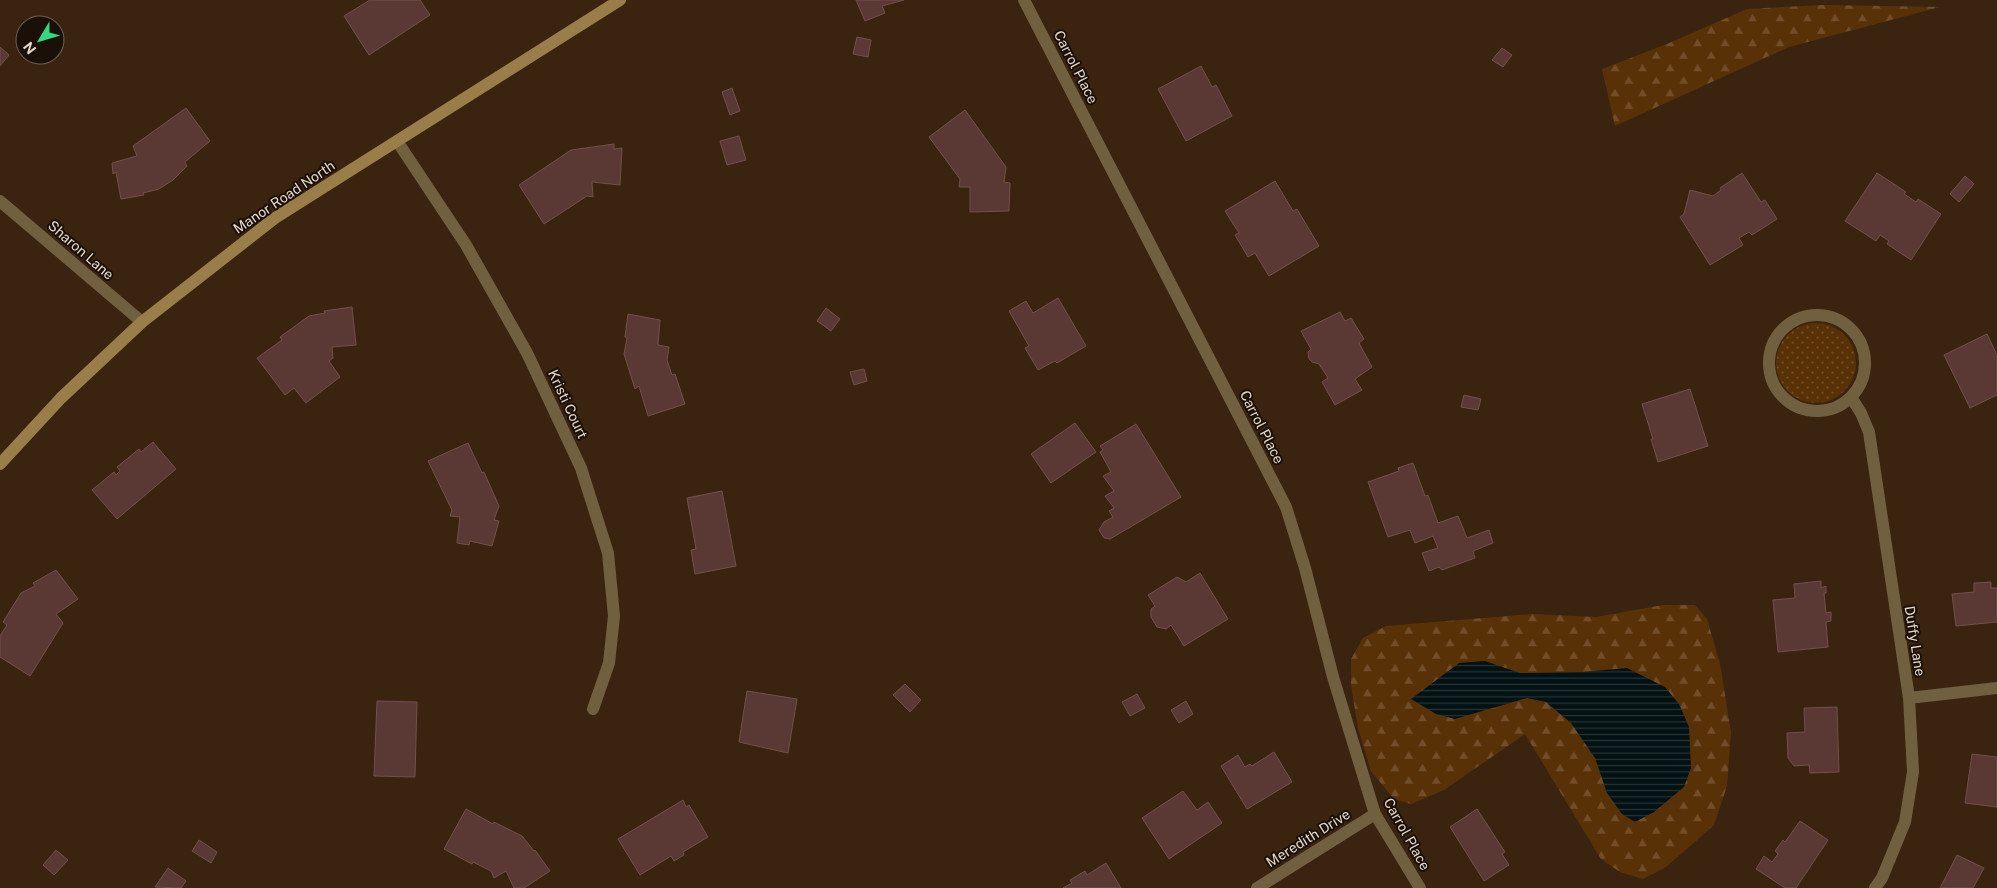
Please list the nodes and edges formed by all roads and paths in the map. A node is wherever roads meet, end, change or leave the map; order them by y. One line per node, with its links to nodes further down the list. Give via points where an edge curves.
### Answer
1 (620, 0): 3 (street, Manor Road North)
2 (1024, 0): 11 (street, Carrol Place, via 1286,507)
3 (397, 141): 5 (street, Manor Road North, via 275,218); 10 (street, Kristi Court, via 466,245 527,353 581,468 608,553 614,616 609,663)
4 (0, 201): 5 (street, Sharon Lane)
5 (142, 322): 7 (street, Manor Road North, via 60,398)
6 (1852, 397): 6 (street, via 1860,383 1864,360 1856,336 1845,324 1831,317 1814,315 1785,327 1772,346 1769,369 1773,384 1782,397 1809,411 1825,411); 9 (street, Duffy Lane, via 1869,432)
7 (0, 464)
8 (1997, 688): 9 (street)
9 (1909, 698): 14 (street, Duffy Lane, via 1913,772 1905,822)
10 (593, 708)
11 (1375, 814): 12 (street, Meredith Drive); 13 (street, Carrol Place)
12 (1257, 888)
13 (1420, 888)
14 (1875, 888)

